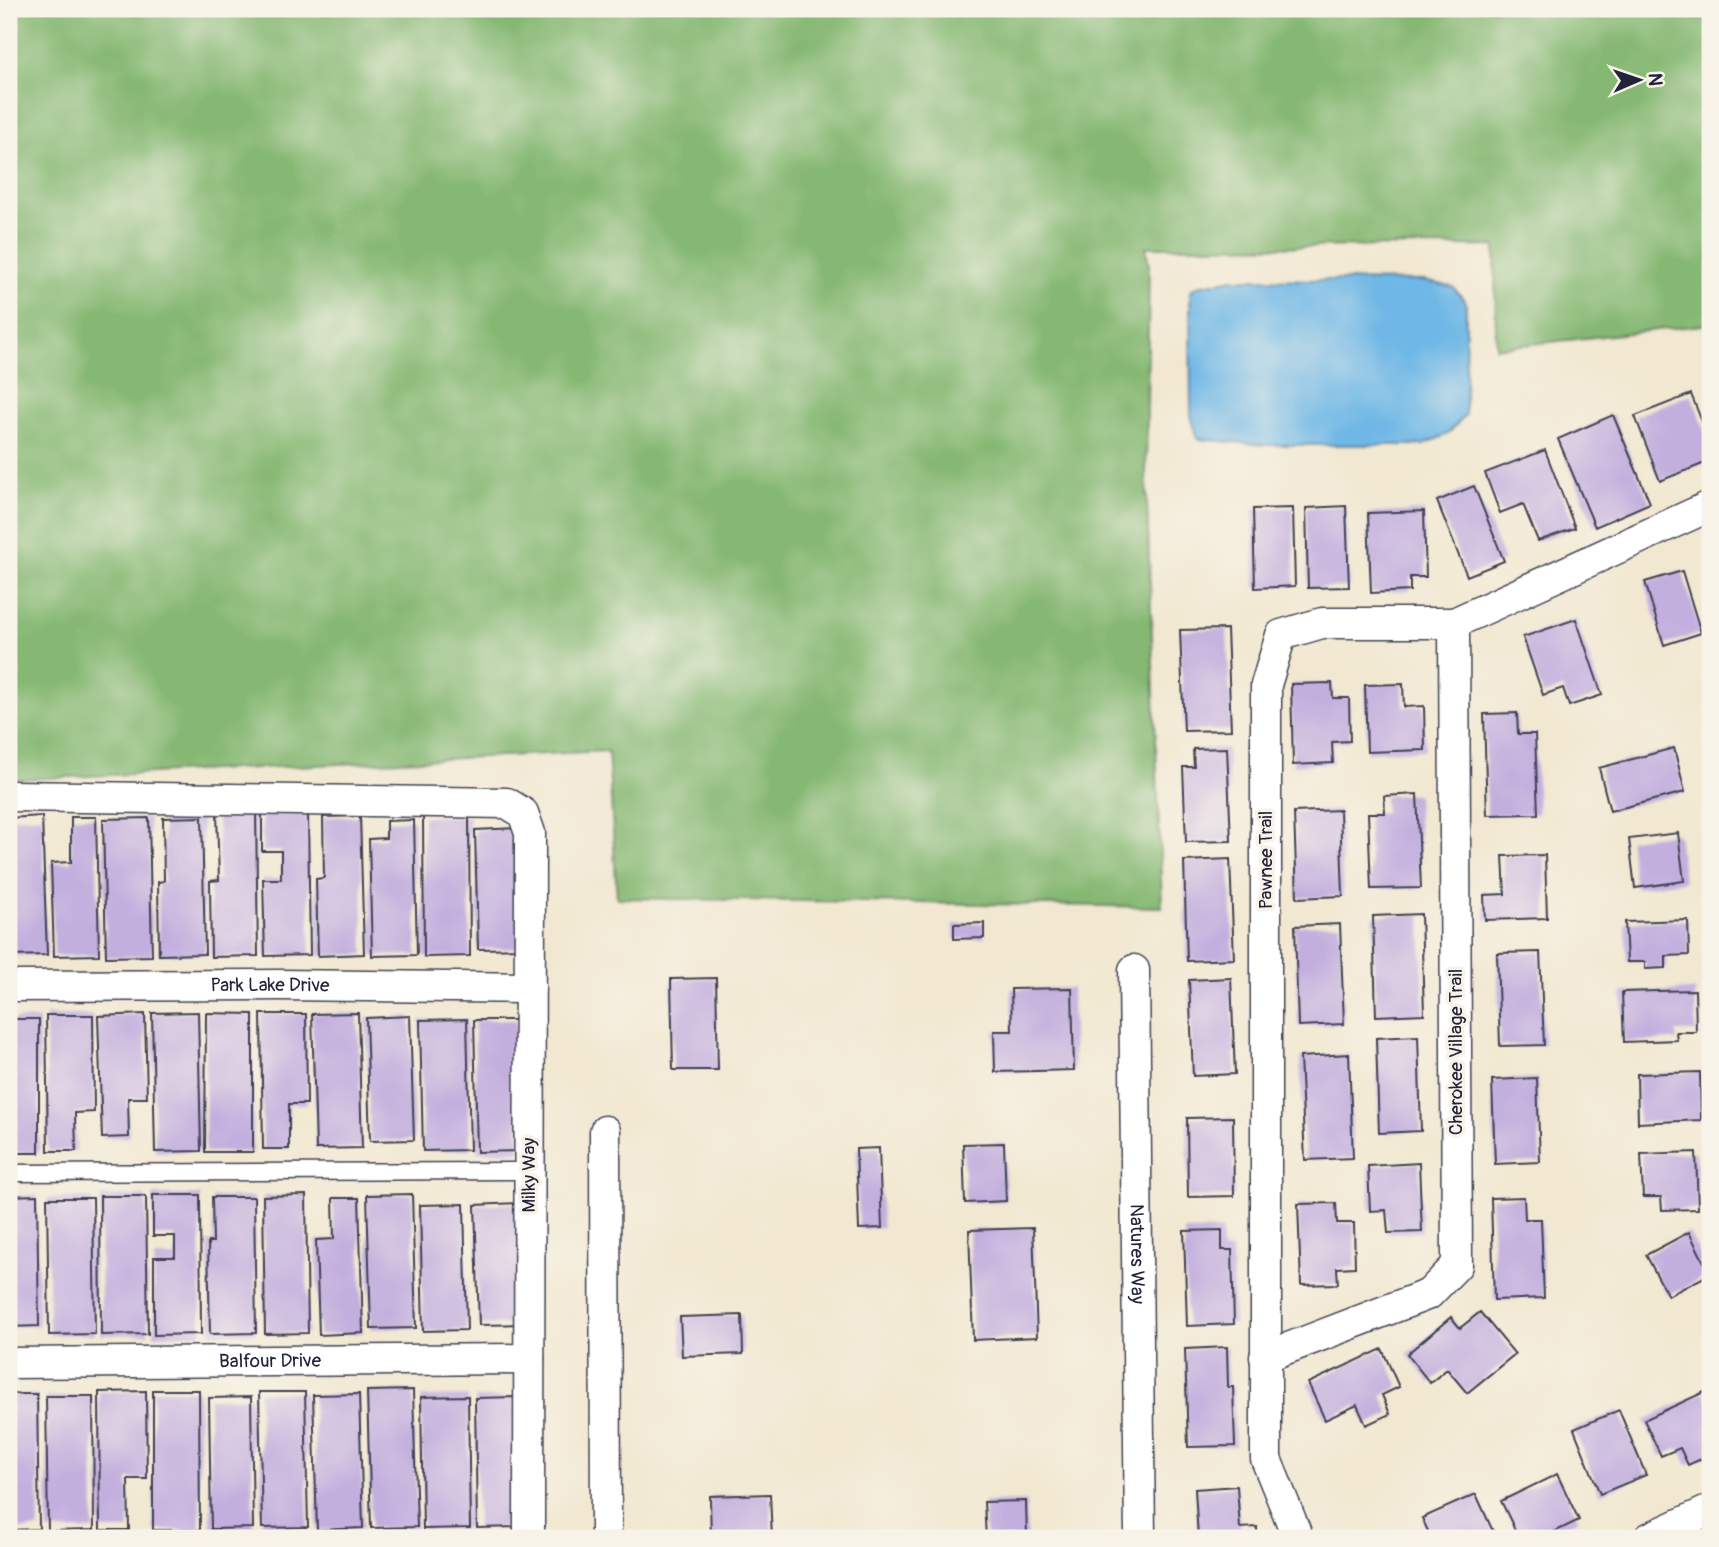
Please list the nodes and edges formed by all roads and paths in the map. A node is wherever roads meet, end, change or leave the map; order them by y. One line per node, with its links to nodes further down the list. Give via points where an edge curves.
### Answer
1 (1708, 514): 2 (street, Pawnee Trail)
2 (1454, 624): 10 (street, Cherokee Village Trail, via 1457,1265 1429,1294); 10 (street, Pawnee Trail, via 1322,623 1281,635 1266,685)
3 (9, 796): 6 (street, Milky Way, via 507,803 523,813 530,833)
4 (1134, 970): 16 (street, Natures Way)
5 (9, 986): 6 (street, Park Lake Drive)
6 (530, 988): 8 (street, Milky Way)
7 (605, 1131): 15 (street)
8 (529, 1171): 9 (lane); 11 (street, Milky Way)
9 (9, 1173)
10 (1265, 1357): 17 (street, Pawnee Trail, via 1266,1459)
11 (529, 1359): 12 (street, Balfour Drive); 14 (street, Milky Way)
12 (9, 1363)
13 (1710, 1510): 18 (street)
14 (529, 1538)
15 (606, 1538)
16 (1140, 1538)
17 (1298, 1538)
18 (1649, 1538)

